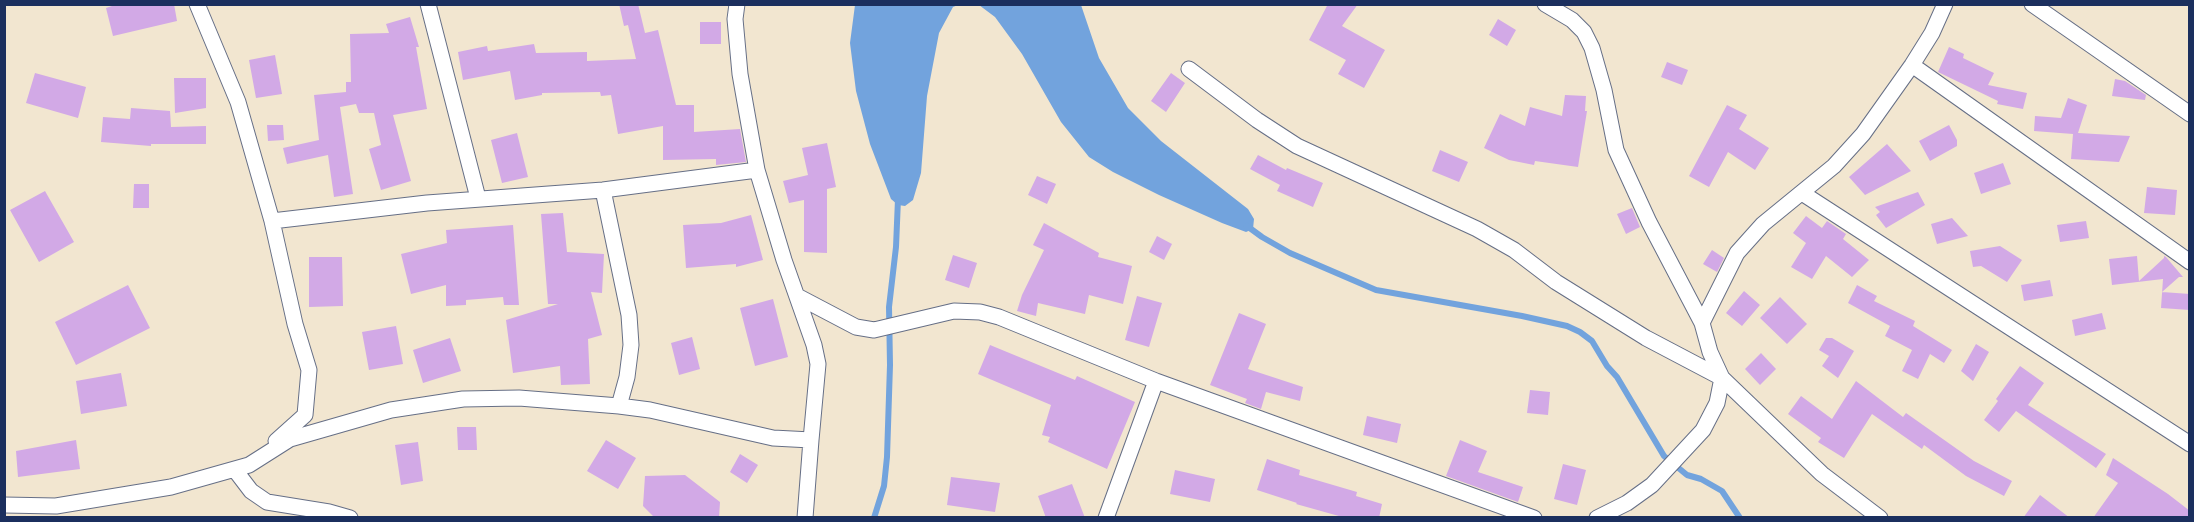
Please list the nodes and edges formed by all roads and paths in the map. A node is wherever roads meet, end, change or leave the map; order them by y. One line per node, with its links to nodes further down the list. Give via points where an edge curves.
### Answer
1 (197, 4): 14 (street, via 237,102)
2 (428, 4): 13 (street)
3 (737, 4): 10 (street, via 740,74)
4 (1545, 4): 17 (street, via 1572,20 1592,48 1616,150)
5 (1945, 4): 7 (street)
6 (2032, 4): 9 (street)
7 (1912, 65): 12 (street, via 1863,134); 15 (street)
8 (1189, 69): 18 (street, via 1297,146 1477,229 1646,338)
9 (2190, 114)
10 (757, 170): 11 (street); 16 (street)
11 (603, 190): 13 (street); 20 (street, via 629,315 631,345)
12 (1802, 193): 17 (street, via 1763,224 1737,253); 22 (street)
13 (478, 198): 14 (street)
14 (272, 222): 23 (street, via 309,370 306,415)
15 (2190, 262)
16 (797, 296): 19 (street, via 856,327 874,330 954,311 980,312); 21 (street, via 818,364)
17 (1702, 323): 18 (street)
18 (1722, 378): 29 (street, via 1717,403 1703,430 1652,485); 30 (street, via 1822,474)
19 (1156, 381): 27 (street); 28 (street)
20 (619, 406): 21 (street, via 773,438); 23 (street, via 519,398 463,399 391,410 290,440)
21 (812, 440): 26 (street)
22 (2190, 444)
23 (242, 468): 24 (street, via 171,487 56,506); 25 (street, via 251,491 267,502)
24 (4, 505)
25 (350, 518)
26 (806, 518)
27 (1106, 518)
28 (1534, 518)
29 (1597, 518)
30 (1880, 518)

